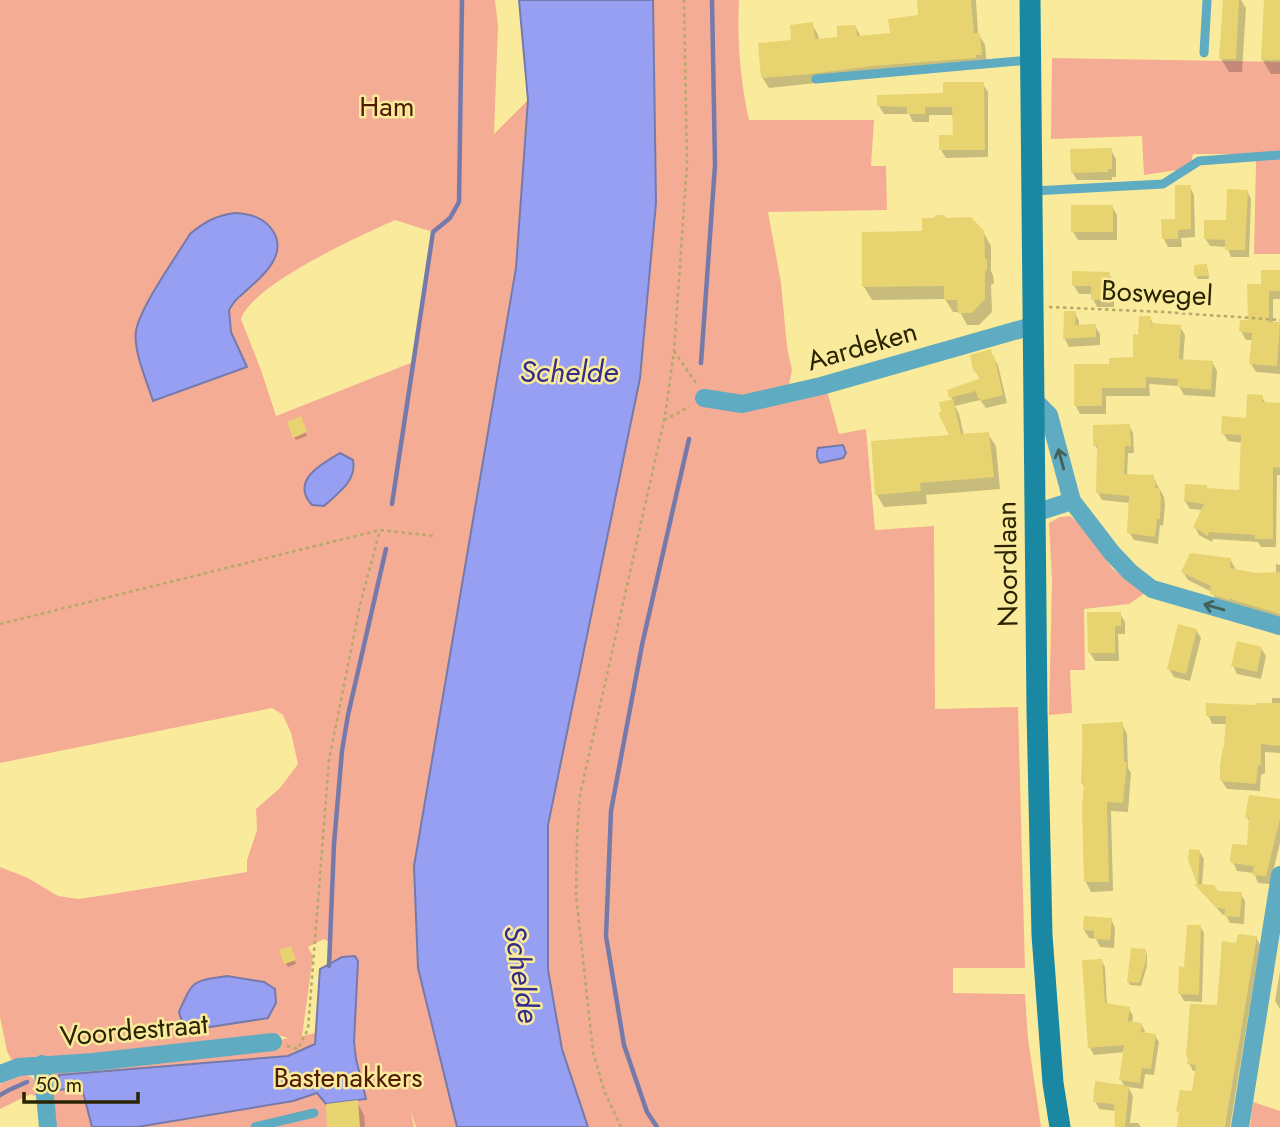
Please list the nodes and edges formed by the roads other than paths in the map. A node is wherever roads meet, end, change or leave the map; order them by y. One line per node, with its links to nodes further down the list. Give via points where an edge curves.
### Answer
1 (1030, 0): 4 (street, Noordlaan)
2 (1207, 0): 3 (lane)
3 (1204, 54)
4 (1030, 60): 5 (lane); 7 (street, Noordlaan)
5 (816, 79)
6 (1280, 155): 7 (lane, via 1199,161 1163,184)
7 (1031, 191): 8 (street, Noordlaan)
8 (1032, 316): 9 (street, Aardeken, via 821,386 742,404); 10 (street, Noordlaan)
9 (704, 398)
10 (1033, 399): 11 (street, one-way to 10, via 1049,415); 12 (street, Noordlaan)
11 (1072, 501): 12 (street); 13 (street, one-way to 11, via 1152,589 1112,553)
12 (1035, 513): 21 (street, Noordlaan, via 1042,934)
13 (1280, 626)
14 (1280, 875): 22 (street)
15 (273, 1042): 16 (street, Voordestraat)
16 (42, 1064): 17 (street, Voordestraat); 19 (street)
17 (0, 1074)
18 (314, 1113): 20 (lane)
19 (48, 1127)
20 (255, 1127)
21 (1060, 1127)
22 (1240, 1127)

